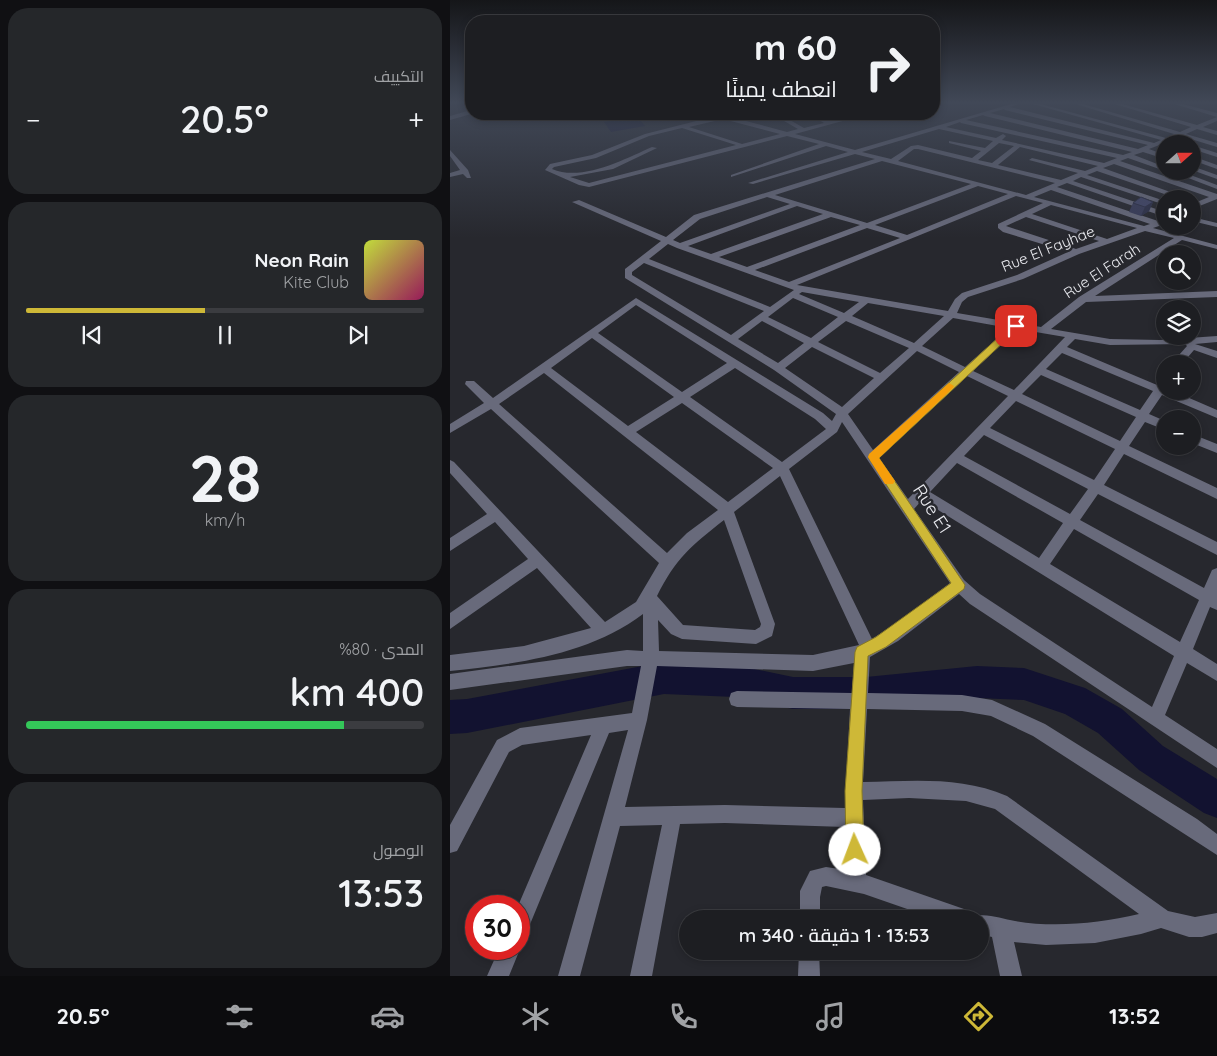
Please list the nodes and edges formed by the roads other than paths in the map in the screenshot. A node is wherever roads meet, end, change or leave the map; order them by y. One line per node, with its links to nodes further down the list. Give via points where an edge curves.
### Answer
1 (616, 148): 48 (street, via 548,169)
2 (654, 148): 48 (street, via 657,150 611,168)
3 (730, 148): 37 (street)
4 (818, 148): 27 (street)
5 (839, 148): 25 (street)
6 (870, 148): 25 (street)
7 (912, 148): 38 (street)
8 (917, 148): 23 (street)
9 (944, 148): 23 (street)
10 (975, 148): 19 (street)
11 (989, 148): 19 (street)
12 (1016, 148): 39 (street)
13 (1031, 148): 20 (street)
14 (1044, 148): 20 (street)
15 (1083, 148): 29 (street)
16 (1129, 148): 21 (street)
17 (1145, 148): 21 (street)
18 (784, 150): 27 (street)
19 (986, 150): 32 (street)
20 (1042, 150): 33 (street); 40 (street)
21 (1140, 150): 26 (street); 29 (street)
22 (1201, 150): 28 (street)
23 (939, 151): 32 (street)
24 (450, 152): 46 (street, via 468,174)
25 (855, 152): 31 (street); 34 (street)
26 (1156, 154)
27 (801, 155): 34 (street); 49 (street)
28 (1217, 155)
29 (1125, 156): 35 (street); 41 (street)
30 (666, 157): 37 (street)
31 (881, 159): 38 (street); 59 (street)
32 (974, 160): 39 (street)
33 (1032, 160): 45 (street); 47 (street)
34 (826, 161): 53 (street)
35 (1113, 161): 40 (street); 61 (street)
36 (1201, 161): 42 (street)
37 (672, 162): 48 (street, via 589,185)
38 (892, 162): 54 (street)
39 (994, 165): 45 (street)
40 (1104, 165): 43 (street)
41 (1156, 165)
42 (1217, 166)
43 (1096, 168): 47 (street); 57 (street)
44 (1201, 171): 50 (street)
45 (1020, 172): 52 (street)
46 (450, 174)
47 (1083, 174): 52 (street); 62 (street)
48 (559, 176)
49 (733, 176)
50 (1217, 177)
51 (1197, 180): 56 (street)
52 (1062, 181): 55 (street); 67 (street)
53 (751, 183)
54 (978, 184): 58 (street); 73 (street)
55 (1049, 187): 60 (street); 70 (street)
56 (1217, 187)
57 (1161, 190)
58 (1014, 194): 60 (street); 76 (street)
59 (768, 195): 66 (street); 78 (street, via 697,217)
60 (1027, 197): 64 (street)
61 (1216, 197): 65 (street)
62 (1156, 200)
63 (576, 202): 78 (street)
64 (1050, 203): 69 (street); 75 (street)
65 (1201, 203)
66 (797, 204): 68 (street); 80 (street)
67 (1156, 212)
68 (831, 214): 73 (street); 83 (street)
69 (1023, 214): 79 (street); 82 (street, via 1002,226)
70 (1156, 220)
71 (1201, 221): 74 (street)
72 (1156, 224): 75 (street, Rue El Fayhae)
73 (866, 225): 76 (street); 85 (street)
74 (1217, 225)
75 (1143, 228): 77 (street); 79 (street, Rue El Fayhae)
76 (909, 238): 86 (street)
77 (1180, 238): 81 (street); 90 (street, Rue El Farah)
78 (667, 240): 80 (street); 84 (street)
79 (1106, 241): 82 (street, Rue El Fayhae)
80 (680, 246): 83 (street)
81 (1217, 248)
82 (1076, 252): 92 (street, Rue El Fayhae, via 1028,274 965,295 958,300)
83 (712, 258): 85 (street)
84 (644, 260): 91 (street); 100 (street, Rue E1, via 628,271 630,279)
85 (748, 270): 86 (street)
86 (789, 285): 87 (street)
87 (796, 292): 89 (street); 91 (street); 94 (street)
88 (1217, 294): 90 (street)
89 (867, 300): 92 (street); 94 (street)
90 (1082, 300): 96 (street, Rue El Farah)
91 (772, 310): 93 (street)
92 (952, 315): 95 (street); 105 (street, Rue El Fayhae)
93 (763, 318): 100 (street); 102 (street)
94 (844, 318): 102 (street); 105 (street)
95 (1016, 326): 96 (street); 112 (street)
96 (1042, 331): 98 (street)
97 (591, 333): 108 (street, via 632,302 639,302); 109 (street); 118 (street)
98 (1072, 336): 103 (street, via 1110,342); 106 (street)
99 (1217, 339): 101 (street)
100 (730, 340): 110 (street, Rue E1)
101 (1201, 341)
102 (812, 342): 110 (street); 113 (street)
103 (1156, 343)
104 (1194, 345): 107 (street)
105 (916, 347): 112 (street); 113 (street, Rue El Fayhae)
106 (1060, 348): 111 (street); 114 (street)
107 (1217, 355)
108 (735, 363): 118 (street); 127 (street, via 820,416)
109 (545, 368): 120 (street); 128 (street)
110 (778, 368): 122 (street, Rue E1)
111 (1039, 370): 117 (street); 123 (street)
112 (964, 372): 117 (street); 132 (street)
113 (882, 378): 122 (street, Rue El Fayhae)
114 (1156, 383)
115 (470, 384): 120 (street)
116 (1156, 395): 123 (street)
117 (1013, 397): 126 (street); 130 (street)
118 (682, 398): 128 (street); 134 (street)
119 (1195, 400): 121 (street)
120 (492, 404): 125 (street); 146 (street)
121 (1215, 409)
122 (842, 413): 127 (street); 132 (street, Rue E1)
123 (1143, 416): 124 (street); 130 (street)
124 (1156, 422)
125 (450, 429)
126 (982, 429): 133 (street); 136 (street)
127 (834, 430): 134 (street)
128 (628, 432): 140 (street)
129 (1201, 442): 131 (street)
130 (1122, 448): 136 (street); 138 (street)
131 (1217, 449)
132 (873, 457): 139 (street, Rue E1)
133 (956, 457): 137 (street); 142 (street)
134 (783, 469): 140 (street); 154 (street)
135 (453, 473): 141 (street)
136 (1098, 486): 142 (street); 144 (street)
137 (921, 493): 139 (street); 147 (street)
138 (1217, 494)
139 (908, 508): 149 (street, Rue E1)
140 (727, 509): 146 (street, via 692,537); 150 (street, via 768,624 767,631 756,637 682,632)
141 (496, 515): 143 (street); 145 (street)
142 (1072, 522): 147 (street); 151 (street)
143 (450, 544)
144 (1217, 549)
145 (538, 560): 152 (street); 153 (street)
146 (668, 562): 150 (street)
147 (1041, 566): 155 (street)
148 (1217, 574): 151 (street)
149 (959, 585): 154 (street); 162 (street, Rue E1, via 975,599)
150 (648, 597): 153 (street, via 623,621); 156 (street)
151 (1212, 600): 155 (street)
152 (450, 622)
153 (603, 630): 157 (street, via 552,646 485,660)
154 (865, 651): 156 (street, via 813,663); 161 (street)
155 (1182, 652): 158 (street); 162 (street)
156 (652, 657): 159 (street); 163 (street)
157 (450, 663)
158 (1217, 672)
159 (450, 682)
160 (737, 699): 161 (street)
161 (858, 702): 166 (street); 171 (street, via 962,703 1006,713 1039,730)
162 (1156, 717): 165 (street, Rue E1)
163 (639, 720): 164 (street); 168 (street)
164 (604, 725): 170 (street, via 520,737 503,746); 173 (street)
165 (1217, 759)
166 (854, 791): 169 (street); 176 (street, via 942,790 984,795 1001,802)
167 (673, 814): 168 (street); 169 (street); 184 (street)
168 (613, 817): 183 (street)
169 (854, 818): 172 (street)
170 (450, 844)
171 (1217, 846)
172 (856, 882): 174 (street, via 823,875 816,879 810,896); 175 (street)
173 (530, 901)
174 (810, 910)
175 (938, 910)
176 (1161, 918): 177 (street, via 1189,928); 179 (street, via 1141,926 1052,936)
177 (1217, 923)
178 (989, 927): 179 (street)
179 (1001, 932): 186 (street)
180 (505, 960): 182 (street)
181 (809, 960): 185 (street)
182 (498, 976)
183 (569, 976)
184 (641, 976)
185 (808, 976)
186 (1011, 976)

